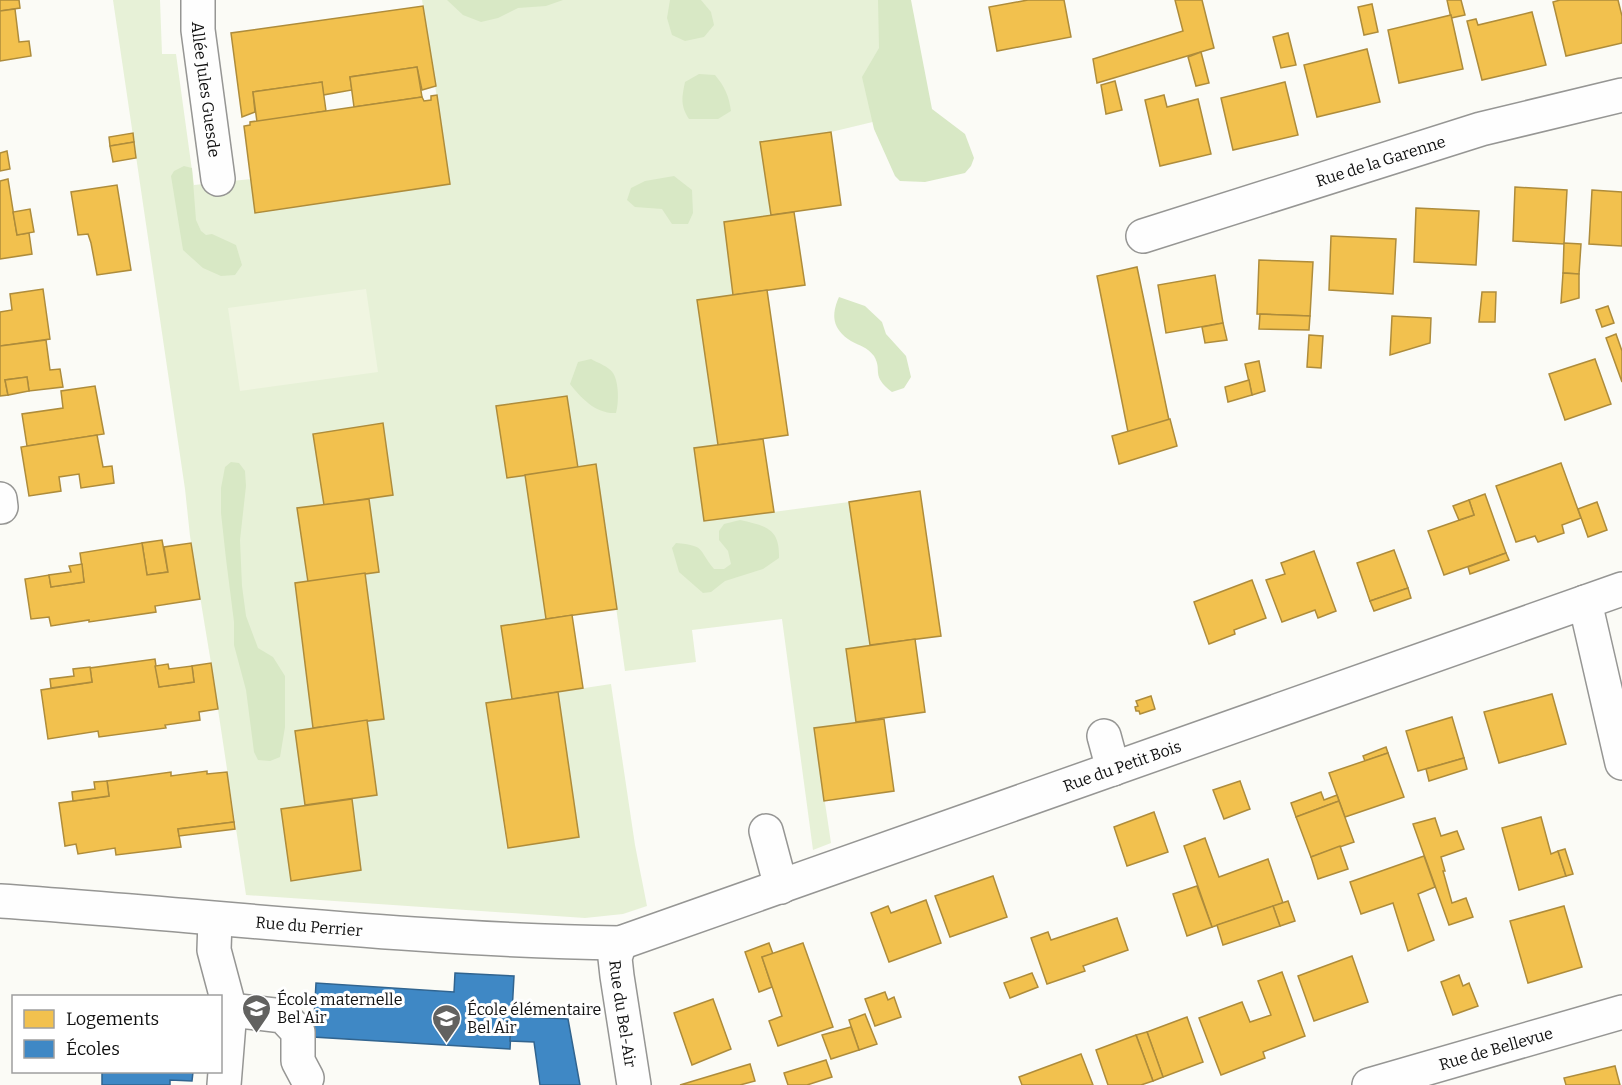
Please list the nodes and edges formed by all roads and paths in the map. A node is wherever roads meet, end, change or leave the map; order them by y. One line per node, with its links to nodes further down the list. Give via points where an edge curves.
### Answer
1 (198, 0): 3 (street, Allée Jules Guesde, via 198,30)
2 (1622, 95): 4 (street, Rue de la Garenne, via 1481,129)
3 (218, 179)
4 (1143, 236)
5 (1622, 589): 6 (street, Rue du Petit Bois)
6 (1585, 602): 8 (street); 9 (street, Rue du Petit Bois)
7 (1104, 736): 9 (street)
8 (1622, 763)
9 (1113, 769): 11 (street, Rue du Petit Bois)
10 (766, 831): 11 (street)
11 (782, 887): 14 (street, Rue du Petit Bois)
12 (0, 901): 13 (street, Rue du Perrier)
13 (215, 920): 14 (street, Rue du Perrier, via 530,942); 15 (street, via 214,950)
14 (620, 943): 19 (street, Rue du Bel-Air, via 615,958 616,976)
15 (230, 1010): 17 (street, via 283,1016 298,1032 298,1061); 18 (street)
16 (1622, 1012): 20 (street, Rue de Bellevue)
17 (307, 1078)
18 (224, 1085)
19 (634, 1085)
20 (1369, 1085)

